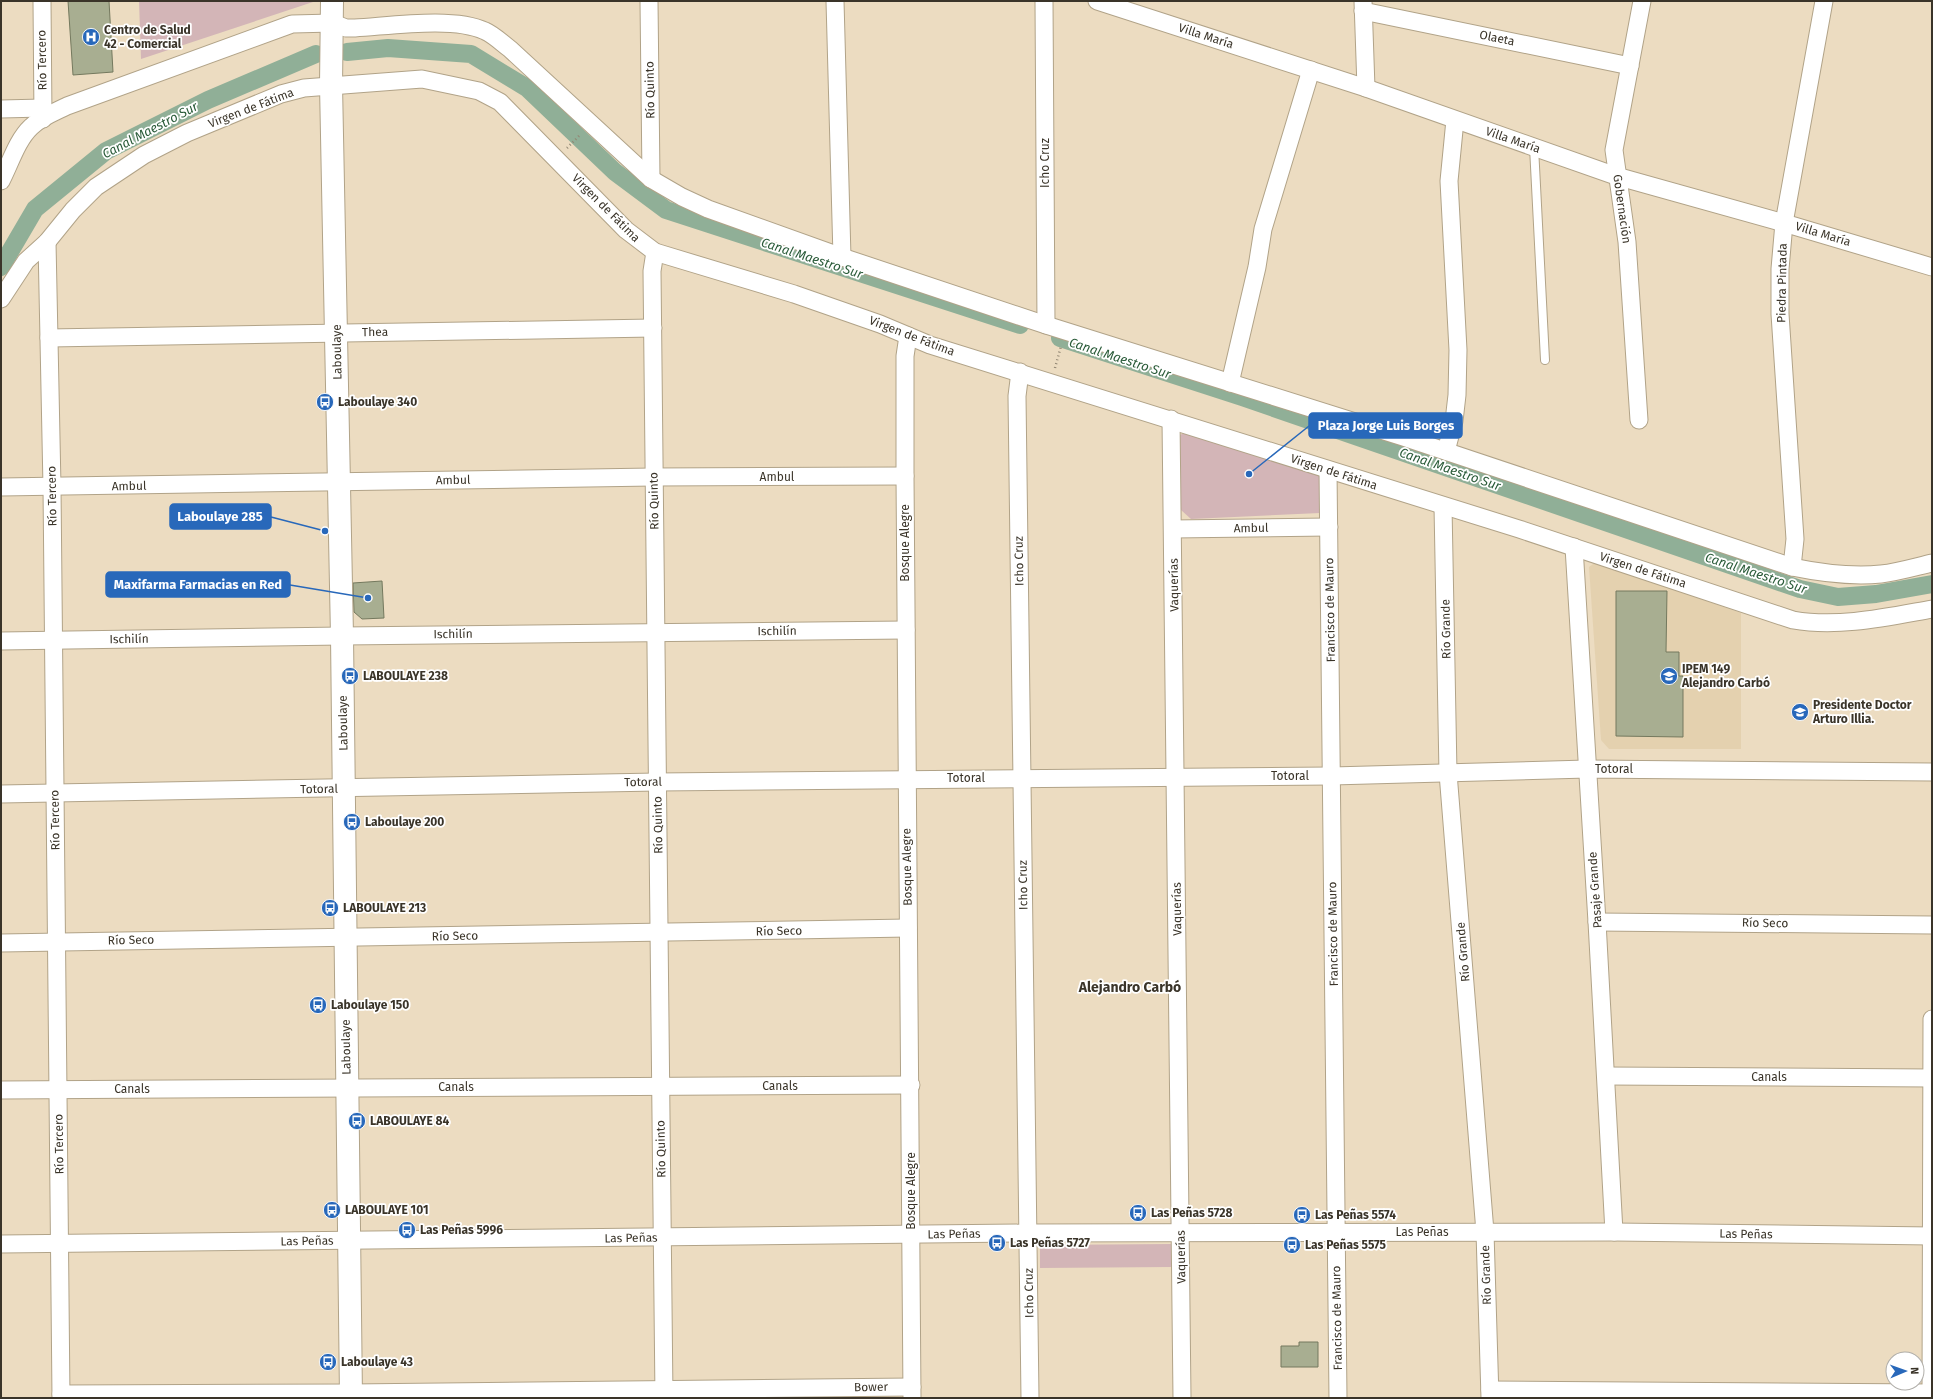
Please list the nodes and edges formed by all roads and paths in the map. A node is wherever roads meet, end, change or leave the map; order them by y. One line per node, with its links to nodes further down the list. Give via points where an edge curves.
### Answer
1 (42, 1): 16 (street, Río Tercero)
2 (332, 1): 10 (main road, Laboulaye)
3 (648, 1): 22 (street, Río Quinto)
4 (835, 1): 27 (street)
5 (1044, 1): 30 (street, Icho Cruz)
6 (1097, 1): 12 (street, Villa María)
7 (1642, 1): 11 (street, Gobernación)
8 (1824, 1): 24 (street, Piedra Pintada)
9 (1363, 6): 11 (street, Olaeta); 14 (street)
10 (333, 23): 13 (main road, Laboulaye); 16 (street, via 292,24); 18 (street, via 346,28 443,23 485,31 510,50)
11 (1630, 66): 21 (street, Gobernación, via 1614,150)
12 (1311, 70): 14 (street, Villa María); 39 (street, via 1263,229)
13 (332, 85): 20 (street, Virgen de Fátima, via 422,79 478,91 500,102); 25 (street, Virgen de Fátima, via 281,94 187,133 144,155 84,197); 32 (main road, Laboulaye)
14 (1366, 88): 17 (street, Villa María)
15 (1, 109): 16 (street)
16 (43, 114): 23 (street, via 20,144)
17 (1455, 120): 19 (street, Villa María); 42 (street, via 1448,181 1458,350 1457,388 1454,421)
18 (591, 125): 20 (path); 22 (street)
19 (1534, 147): 21 (street, Villa María); 36 (lane)
20 (556, 158): 26 (street, Virgen de Fátima, via 626,230)
21 (1616, 176): 24 (street, Villa María); 41 (street, Gobernación, via 1627,242)
22 (651, 179): 27 (street, via 708,209)
23 (1, 181)
24 (1784, 223): 28 (street, Villa María); 54 (street, Piedra Pintada, via 1780,314 1795,540)
25 (47, 242): 29 (street, Virgen de Fátima, via 26,261); 35 (street, Río Tercero)
26 (655, 252): 31 (street, Río Quinto, via 652,271); 34 (street, Virgen de Fátima, via 794,294)
27 (842, 257): 30 (street)
28 (1932, 267)
29 (1, 299)
30 (1046, 325): 33 (street)
31 (653, 328): 32 (street, Thea); 45 (street, Río Quinto)
32 (337, 332): 35 (street, Thea); 46 (main road, Laboulaye)
33 (1065, 332): 38 (path); 39 (street)
34 (908, 336): 37 (street, Virgen de Fátima); 44 (street, Bosque Alegre, via 905,356)
35 (49, 338): 48 (street, Río Tercero)
36 (1545, 360)
37 (1020, 372): 38 (street, Virgen de Fátima); 66 (street, Icho Cruz, via 1017,396)
38 (1051, 382): 40 (street, Virgen de Fátima)
39 (1230, 383): 42 (street)
40 (1171, 419): 43 (street, Virgen de Fátima); 51 (street, Vaquerías)
41 (1639, 420)
42 (1446, 451): 54 (street)
43 (1328, 470): 49 (street, Virgen de Fátima); 50 (street, Francisco de Mauro)
44 (905, 476): 45 (street, Ambul); 56 (street, Bosque Alegre)
45 (653, 477): 46 (street, Ambul); 57 (street, Río Quinto)
46 (339, 482): 48 (street, Ambul); 58 (main road, Laboulaye)
47 (1, 487): 48 (street, Ambul)
48 (52, 487): 59 (street, Río Tercero)
49 (1443, 506): 52 (street, Virgen de Fátima); 63 (street, Río Grande)
50 (1329, 528): 51 (street, Ambul); 64 (street, Francisco de Mauro)
51 (1173, 529): 65 (street, Vaquerías)
52 (1574, 547): 55 (street, Virgen de Fátima, via 1808,623 1835,624); 61 (street, Pasaje Grande)
53 (1932, 563): 54 (street, via 1881,574 1859,575 1827,574)
54 (1792, 567)
55 (1932, 609)
56 (906, 630): 57 (street, Ischilín); 67 (street, Bosque Alegre)
57 (656, 632): 58 (street, Ischilín); 68 (street, Río Quinto)
58 (342, 636): 59 (street, Ischilín); 69 (main road, Laboulaye)
59 (53, 640): 60 (street, Ischilín); 70 (street, Río Tercero)
60 (1, 641)
61 (1587, 769): 62 (street, Totoral); 63 (street, Totoral); 72 (street, Pasaje Grande)
62 (1932, 772)
63 (1448, 773): 64 (street, Totoral); 88 (street, Río Grande)
64 (1332, 776): 65 (street, Totoral); 87 (street, Francisco de Mauro)
65 (1176, 777): 66 (street, Totoral); 91 (street, Vaquerías)
66 (1022, 778): 67 (street, Totoral); 90 (street, Icho Cruz)
67 (906, 779): 68 (street, Totoral); 74 (street, Bosque Alegre)
68 (657, 782): 69 (street, Totoral); 75 (street, Río Quinto)
69 (343, 788): 70 (street, Totoral); 76 (main road, Laboulaye)
70 (54, 793): 71 (street, Totoral); 77 (street, Río Tercero)
71 (1, 794)
72 (1597, 922): 73 (street, Río Seco); 80 (street, Pasaje Grande)
73 (1932, 925)
74 (908, 928): 75 (street, Río Seco); 82 (street, Bosque Alegre)
75 (659, 933): 76 (street, Río Seco); 83 (street, Río Quinto)
76 (344, 938): 77 (street, Río Seco); 84 (main road, Laboulaye)
77 (56, 941): 78 (street, Río Seco); 86 (street, Río Tercero)
78 (1, 943)
79 (1932, 1019): 81 (street)
80 (1606, 1076): 81 (street, Canals); 89 (street, Pasaje Grande)
81 (1931, 1078): 93 (street)
82 (910, 1085): 83 (street, Canals); 92 (street, Bosque Alegre)
83 (661, 1086): 84 (street, Canals); 94 (street, Río Quinto)
84 (346, 1088): 86 (street, Canals); 95 (main road, Laboulaye)
85 (1, 1090): 86 (street, Canals)
86 (58, 1090): 97 (street, Río Tercero)
87 (1336, 1232): 88 (street, Las Peñas); 91 (street, Las Peñas); 106 (street, Francisco de Mauro)
88 (1485, 1232): 89 (street, Las Peñas); 101 (street, Río Grande)
89 (1614, 1232): 93 (street, Las Peñas)
90 (1028, 1233): 91 (street, Las Peñas); 92 (street, Las Peñas); 104 (street, Icho Cruz)
91 (1180, 1233): 105 (street, Vaquerías)
92 (912, 1234): 94 (street, Las Peñas); 98 (street, Bosque Alegre)
93 (1932, 1236): 99 (street)
94 (662, 1237): 95 (street, Las Peñas); 100 (street, Río Quinto)
95 (349, 1240): 97 (street, Las Peñas); 103 (main road, Laboulaye)
96 (1, 1244): 97 (street, Las Peñas)
97 (60, 1244): 102 (street, Río Tercero)
98 (912, 1392): 100 (street, Bower)
99 (1932, 1393): 101 (street); 107 (street)
100 (664, 1394): 103 (street, Bower)
101 (1490, 1394)
102 (61, 1396): 103 (street, Bower)
103 (351, 1396)
104 (1030, 1398)
105 (1182, 1398)
106 (1338, 1398)
107 (1932, 1398)

